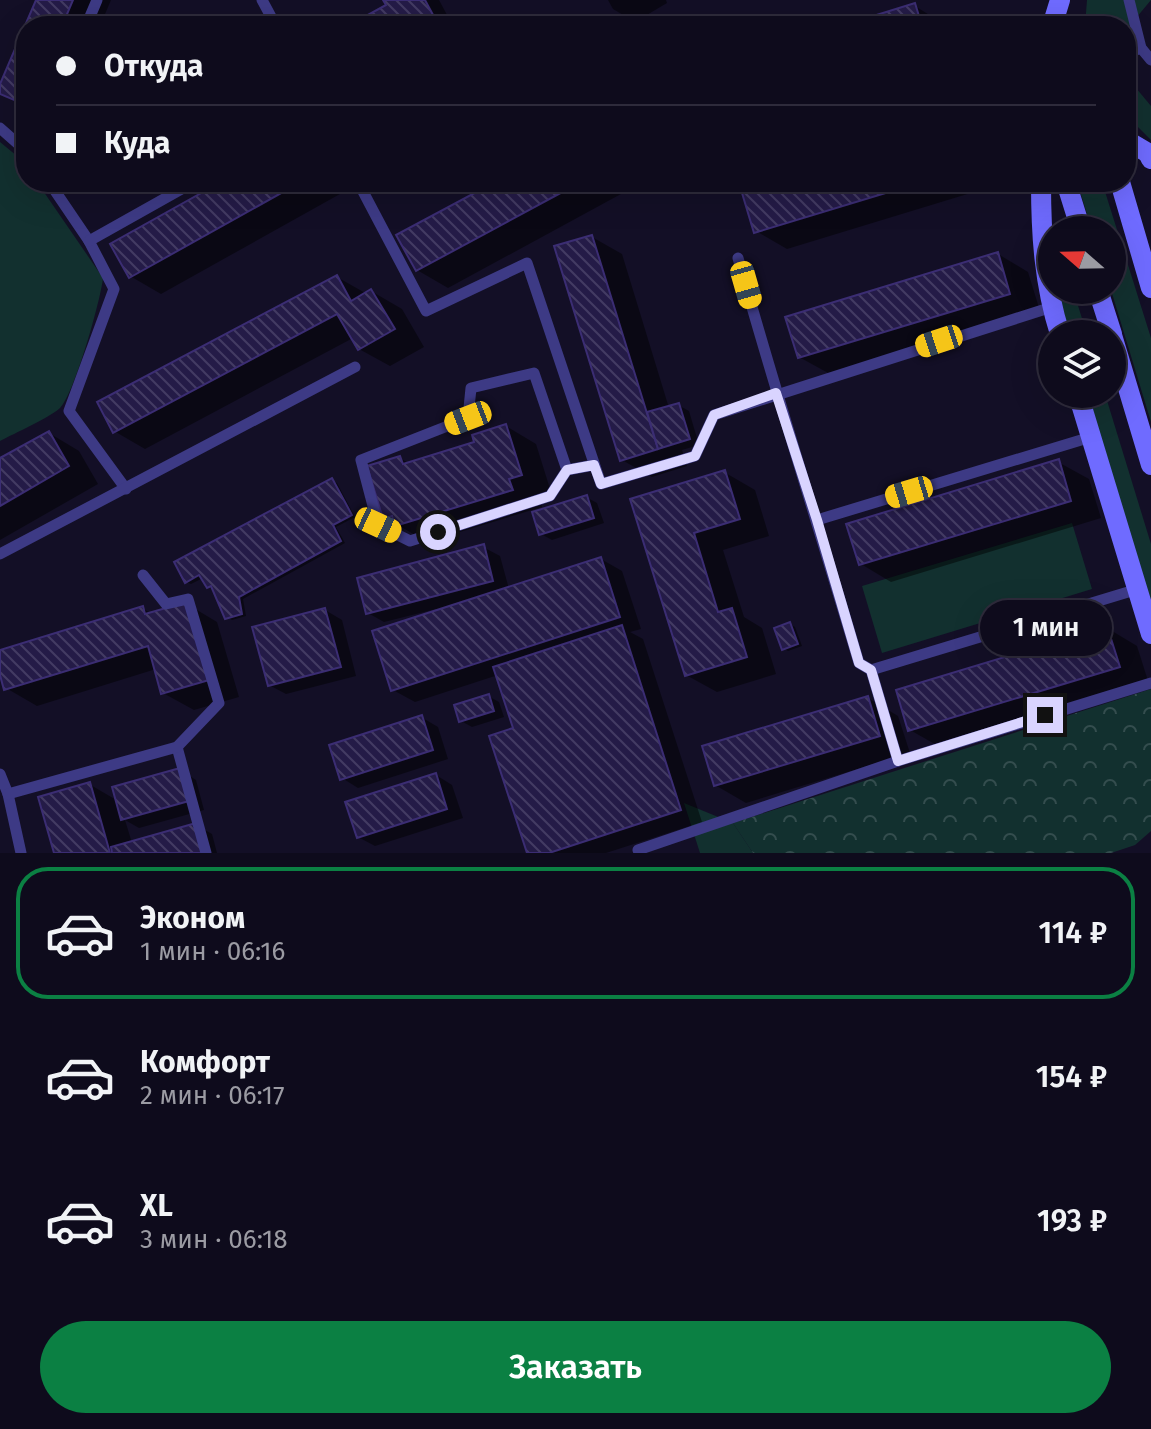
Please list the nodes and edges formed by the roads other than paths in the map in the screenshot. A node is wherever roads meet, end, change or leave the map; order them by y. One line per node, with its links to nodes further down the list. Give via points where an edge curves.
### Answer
1 (1136, 28): 2 (lane)
2 (1141, 48): 3 (lane); 4 (lane)
3 (1136, 50)
4 (1151, 60)
5 (0, 128): 6 (lane)
6 (16, 142)
7 (1136, 146): 8 (main road)
8 (1151, 159)
9 (56, 192): 16 (lane)
10 (176, 192): 16 (lane)
11 (363, 192): 26 (lane, via 426,311 527,263)
12 (1041, 192): 19 (main road, via 1042,252)
13 (1069, 192): 15 (main road)
14 (1123, 192): 18 (main road)
15 (1077, 216)
16 (89, 241): 29 (lane, via 114,289 69,411)
17 (738, 258): 23 (lane)
18 (1151, 288)
19 (1052, 307): 20 (main road); 23 (lane)
20 (1056, 320)
21 (355, 367): 29 (lane)
22 (1126, 383): 27 (main road)
23 (776, 393): 26 (lane, via 714,415 695,456 601,484); 30 (lane)
24 (1082, 408): 25 (main road)
25 (1091, 437): 30 (lane); 33 (main road)
26 (594, 465): 28 (lane)
27 (1151, 465)
28 (567, 470): 28 (lane, via 550,496 410,541 378,525 361,460 468,418 471,388 534,373)
29 (126, 489): 31 (lane)
30 (817, 520): 35 (lane, via 859,663)
31 (0, 554)
32 (143, 575): 37 (lane, via 166,604 188,599 219,703)
33 (1138, 589): 34 (main road); 35 (lane)
34 (1151, 634)
35 (871, 670): 38 (lane)
36 (1151, 683): 38 (lane)
37 (177, 747): 40 (lane); 43 (lane)
38 (898, 761): 41 (lane)
39 (0, 774): 40 (lane)
40 (8, 794): 42 (lane)
41 (638, 850)
42 (21, 853)
43 (206, 853)

